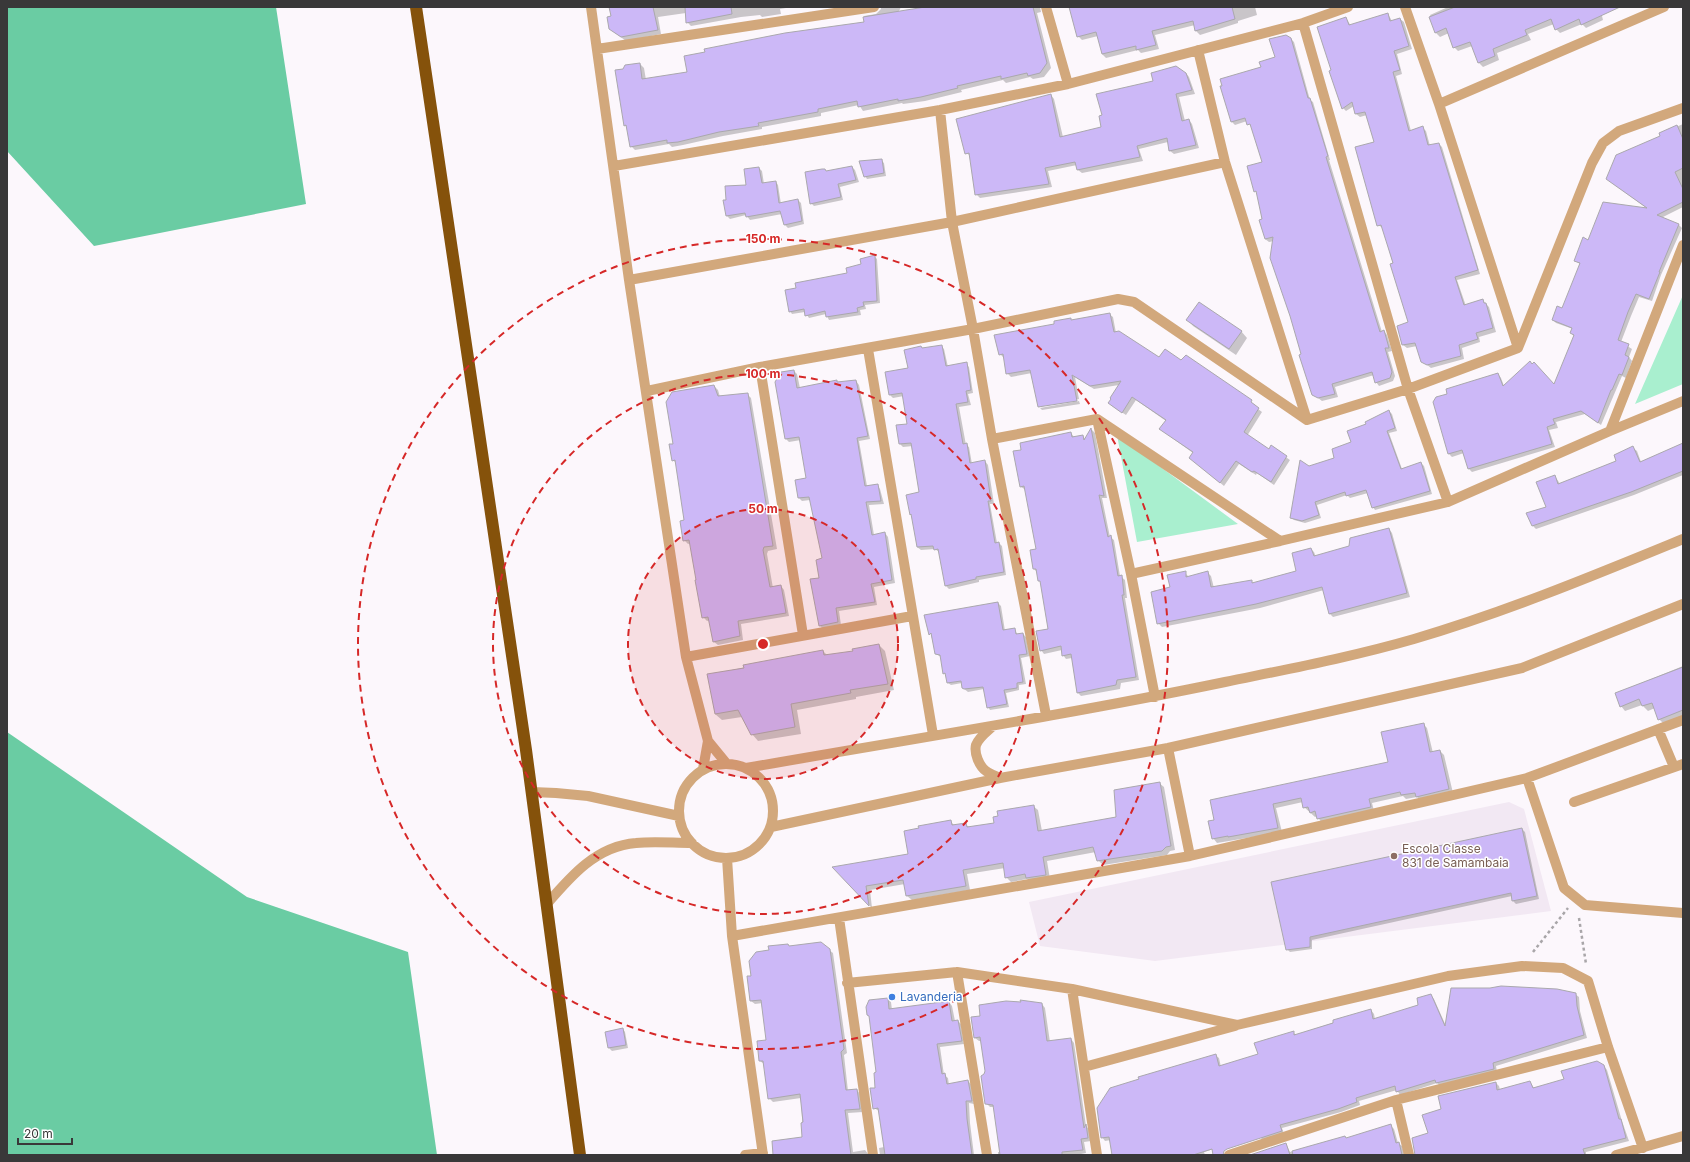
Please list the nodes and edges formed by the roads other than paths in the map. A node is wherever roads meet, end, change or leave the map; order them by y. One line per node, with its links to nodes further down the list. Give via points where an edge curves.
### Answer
1 (416, 7): 53 (highway)
2 (591, 7): 9 (street)
3 (874, 7): 9 (street)
4 (1046, 7): 11 (street)
5 (1348, 7): 8 (street)
6 (1405, 7): 12 (street)
7 (1664, 7): 12 (street)
8 (1303, 23): 10 (street); 24 (street)
9 (597, 49): 16 (street)
10 (1198, 50): 11 (street); 15 (street)
11 (1068, 84): 14 (street)
12 (1440, 104): 21 (street)
13 (1683, 108): 21 (street, via 1619,131 1603,143 1592,163)
14 (940, 110): 16 (street); 17 (street)
15 (1225, 162): 17 (street); 28 (street)
16 (614, 166): 19 (street)
17 (952, 222): 19 (street); 20 (street)
18 (1683, 245): 29 (street)
19 (629, 280): 25 (street)
20 (973, 329): 22 (street); 28 (street, via 1118,299 1134,302); 30 (street)
21 (1518, 348): 24 (street)
22 (868, 349): 23 (street); 36 (street)
23 (760, 367): 25 (street); 37 (street)
24 (1408, 389): 28 (street); 31 (street)
25 (647, 391): 38 (street)
26 (1683, 401): 29 (street)
27 (1097, 418): 30 (street); 33 (street); 34 (street)
28 (1307, 420)
29 (1610, 431): 31 (street)
30 (992, 439): 40 (street)
31 (1448, 502): 33 (street)
32 (1683, 539): 39 (street, via 1505,609 1414,639 1330,660)
33 (1280, 541): 34 (street)
34 (1131, 574): 39 (street)
35 (1683, 604): 46 (street, via 1522,668)
36 (912, 616): 37 (street); 44 (street)
37 (803, 635): 38 (street)
38 (686, 657): 45 (street)
39 (1155, 697): 40 (street)
40 (1046, 715): 42 (street)
41 (1683, 720): 43 (street)
42 (993, 726): 44 (street); 51 (street, via 976,745 976,753 985,771)
43 (1658, 729): 48 (street); 52 (street)
44 (933, 735): 49 (street)
45 (708, 741): 47 (street); 50 (street)
46 (1168, 748): 51 (street); 58 (street)
47 (726, 763): 49 (street); 50 (street)
48 (1678, 766): 54 (street)
49 (746, 768): 56 (street, via 758,775 773,799)
50 (703, 769): 55 (street, via 684,789)
51 (1000, 778): 56 (street)
52 (1527, 778): 58 (street); 61 (street, via 1564,888 1585,905)
53 (532, 792): 55 (street, via 588,796); 60 (highway)
54 (1574, 802)
55 (679, 816): 57 (street, via 683,830)
56 (772, 827): 59 (street, via 762,843 746,854)
57 (692, 843): 59 (street, via 708,854); 60 (street, via 636,843 618,846 599,854 581,868)
58 (1190, 856): 62 (street)
59 (727, 858): 63 (street)
60 (546, 905): 74 (highway)
61 (1683, 913)
62 (838, 918): 63 (street); 65 (street)
63 (732, 936): 73 (street)
64 (957, 972): 65 (street); 66 (street); 77 (street)
65 (847, 983): 76 (street)
66 (1072, 989): 67 (street); 69 (street)
67 (1237, 1025): 68 (street, via 1448,976 1522,966 1563,968 1588,980); 69 (street)
68 (1608, 1047): 70 (street); 72 (street)
69 (1084, 1067): 78 (street)
70 (1396, 1100): 79 (street); 80 (street)
71 (1683, 1136): 72 (street)
72 (1642, 1148): 81 (street)
73 (763, 1154): 75 (street)
74 (580, 1155)
75 (744, 1155)
76 (873, 1155)
77 (987, 1155)
78 (1097, 1155)
79 (1229, 1155)
80 (1409, 1155)
81 (1616, 1155)

